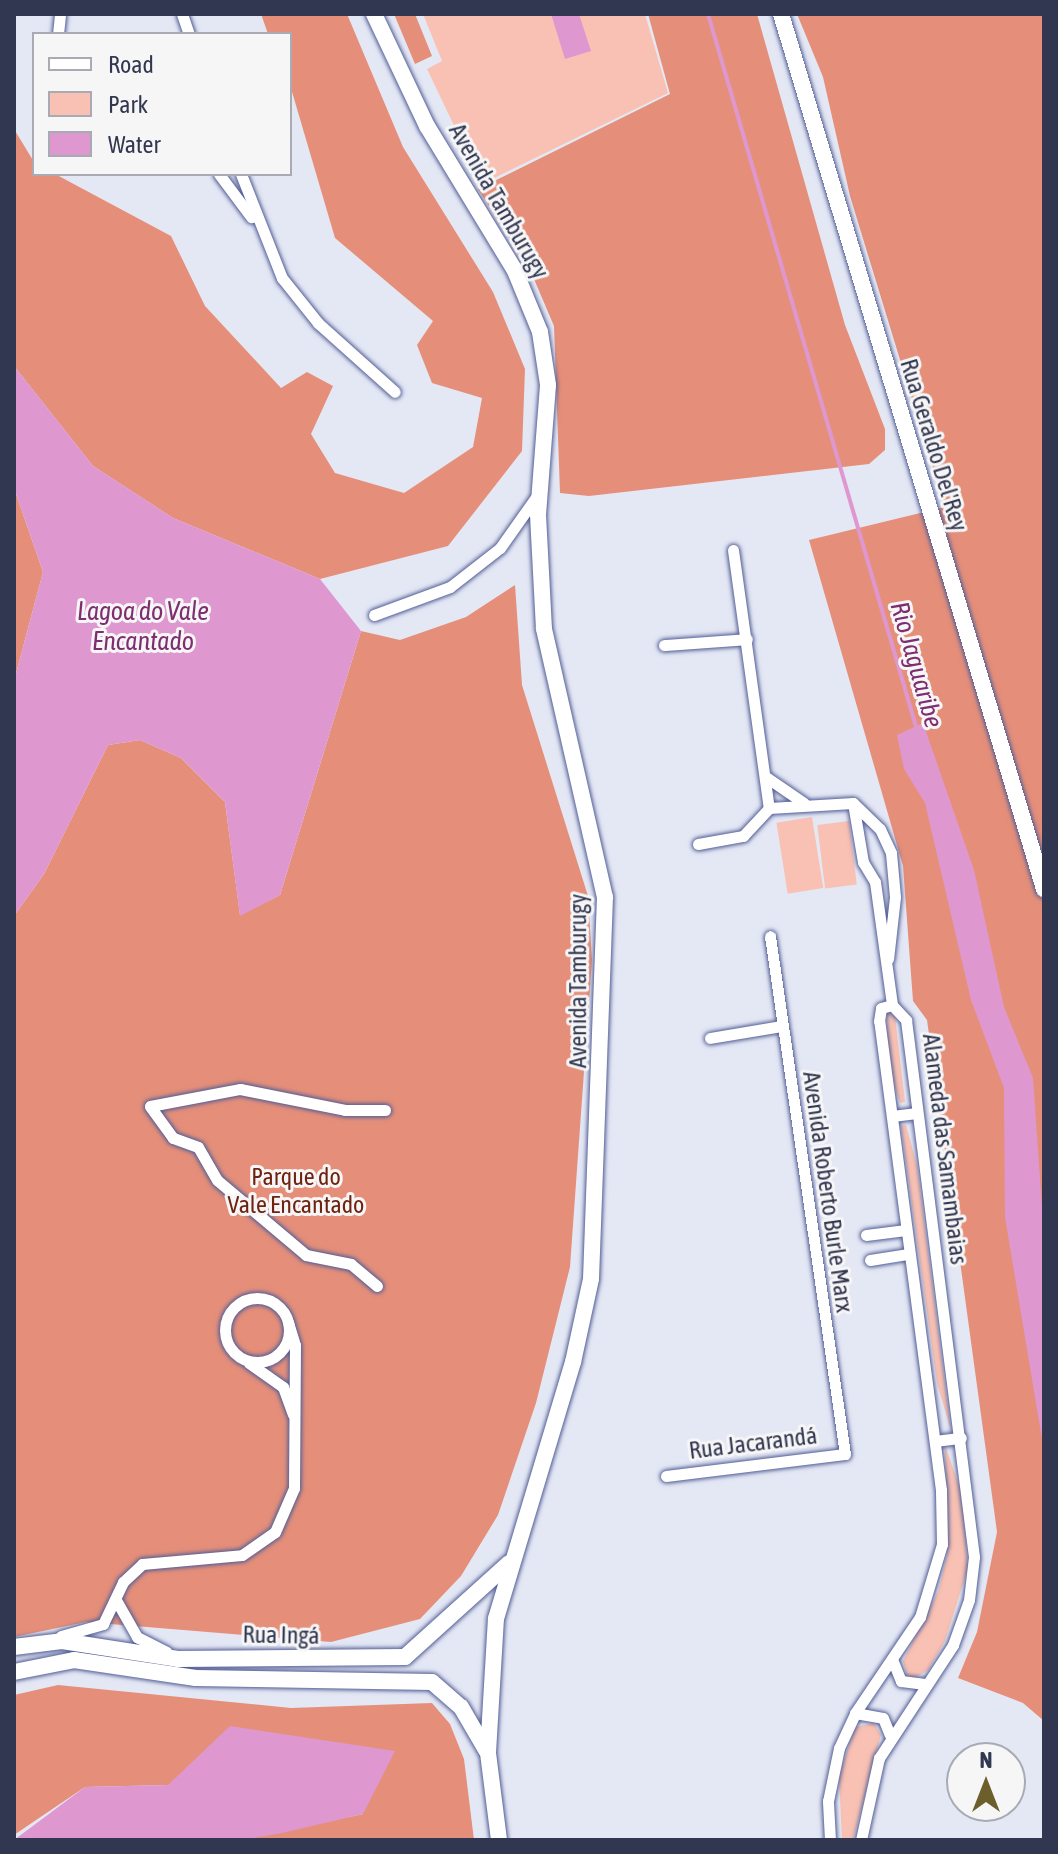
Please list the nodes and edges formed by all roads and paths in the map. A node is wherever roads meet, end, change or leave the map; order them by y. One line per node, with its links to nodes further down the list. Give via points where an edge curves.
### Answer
1 (374, 14): 7 (main road, Avenida Tamburugy, via 427,126 532,305 548,385)
2 (781, 14): 19 (main road, Rua Geraldo Del'Rey)
3 (220, 176): 5 (street)
4 (242, 176): 5 (street)
5 (259, 231): 6 (street, via 296,297)
6 (395, 392)
7 (540, 490): 9 (street, via 500,548 450,587); 40 (main road, Avenida Tamburugy, via 544,629 601,873 607,959 591,1279 569,1376)
8 (733, 550): 10 (street)
9 (374, 615)
10 (747, 639): 11 (street); 12 (street)
11 (664, 645)
12 (766, 777): 13 (street); 15 (street)
13 (804, 803): 14 (street); 15 (street)
14 (853, 803): 17 (street, via 880,829); 18 (street)
15 (769, 808): 16 (street, via 743,836)
16 (698, 844)
17 (893, 872): 18 (street); 21 (street)
18 (871, 875): 21 (street)
19 (1044, 889)
20 (770, 936): 23 (street, Avenida Roberto Burle Marx)
21 (888, 959): 22 (street)
22 (892, 1005): 26 (street, Alameda das Samambaias, via 905,1015); 27 (street, Alameda das Samambaias, via 878,1014)
23 (782, 1026): 24 (street); 38 (street, Avenida Roberto Burle Marx)
24 (710, 1038)
25 (385, 1110): 32 (street, via 345,1110 240,1089 150,1106 173,1138 198,1147 217,1180 306,1255 351,1264)
26 (917, 1113): 27 (street); 36 (street, Alameda das Samambaias)
27 (892, 1116): 28 (street, Alameda das Samambaias)
28 (906, 1230): 29 (street); 30 (street, Alameda das Samambaias)
29 (866, 1235)
30 (909, 1254): 31 (street); 37 (street, Alameda das Samambaias)
31 (870, 1260)
32 (377, 1286)
33 (288, 1322): 34 (street, via 289,1334 277,1356 265,1361); 34 (street, via 275,1303 242,1302 225,1329); 35 (street, via 295,1345)
34 (241, 1358): 35 (street, via 275,1378)
35 (293, 1415): 41 (street, via 294,1488 275,1532 242,1555 142,1564 123,1582)
36 (961, 1438): 37 (street); 47 (street, Alameda das Samambaias, via 973,1580 953,1645)
37 (935, 1441): 45 (street, Alameda das Samambaias, via 942,1517 937,1569 920,1617)
38 (845, 1454): 39 (street, Rua Jacarandá)
39 (666, 1476)
40 (512, 1560): 44 (main road, Rua Ingá, via 405,1657); 50 (main road, Avenida Tamburugy, via 491,1659)
41 (116, 1600): 42 (street, via 96,1629); 44 (street, via 137,1637)
42 (36, 1640): 43 (main road, Rua Ingá); 44 (main road, Rua Ingá, via 85,1643 162,1659)
43 (14, 1647)
44 (197, 1658)
45 (892, 1659): 47 (street, via 901,1681); 48 (street, Alameda das Samambaias)
46 (14, 1672): 50 (main road, Rua Ingá, via 74,1660 196,1678 432,1682 461,1707)
47 (927, 1684): 49 (street, Alameda das Samambaias)
48 (855, 1713): 49 (street, via 883,1718); 52 (street, Alameda das Samambaias, via 832,1773)
49 (890, 1735): 53 (street, Alameda das Samambaias, via 870,1786)
50 (488, 1753): 51 (main road, Avenida Tamburugy)
51 (499, 1840)
52 (830, 1840)
53 (861, 1840)

